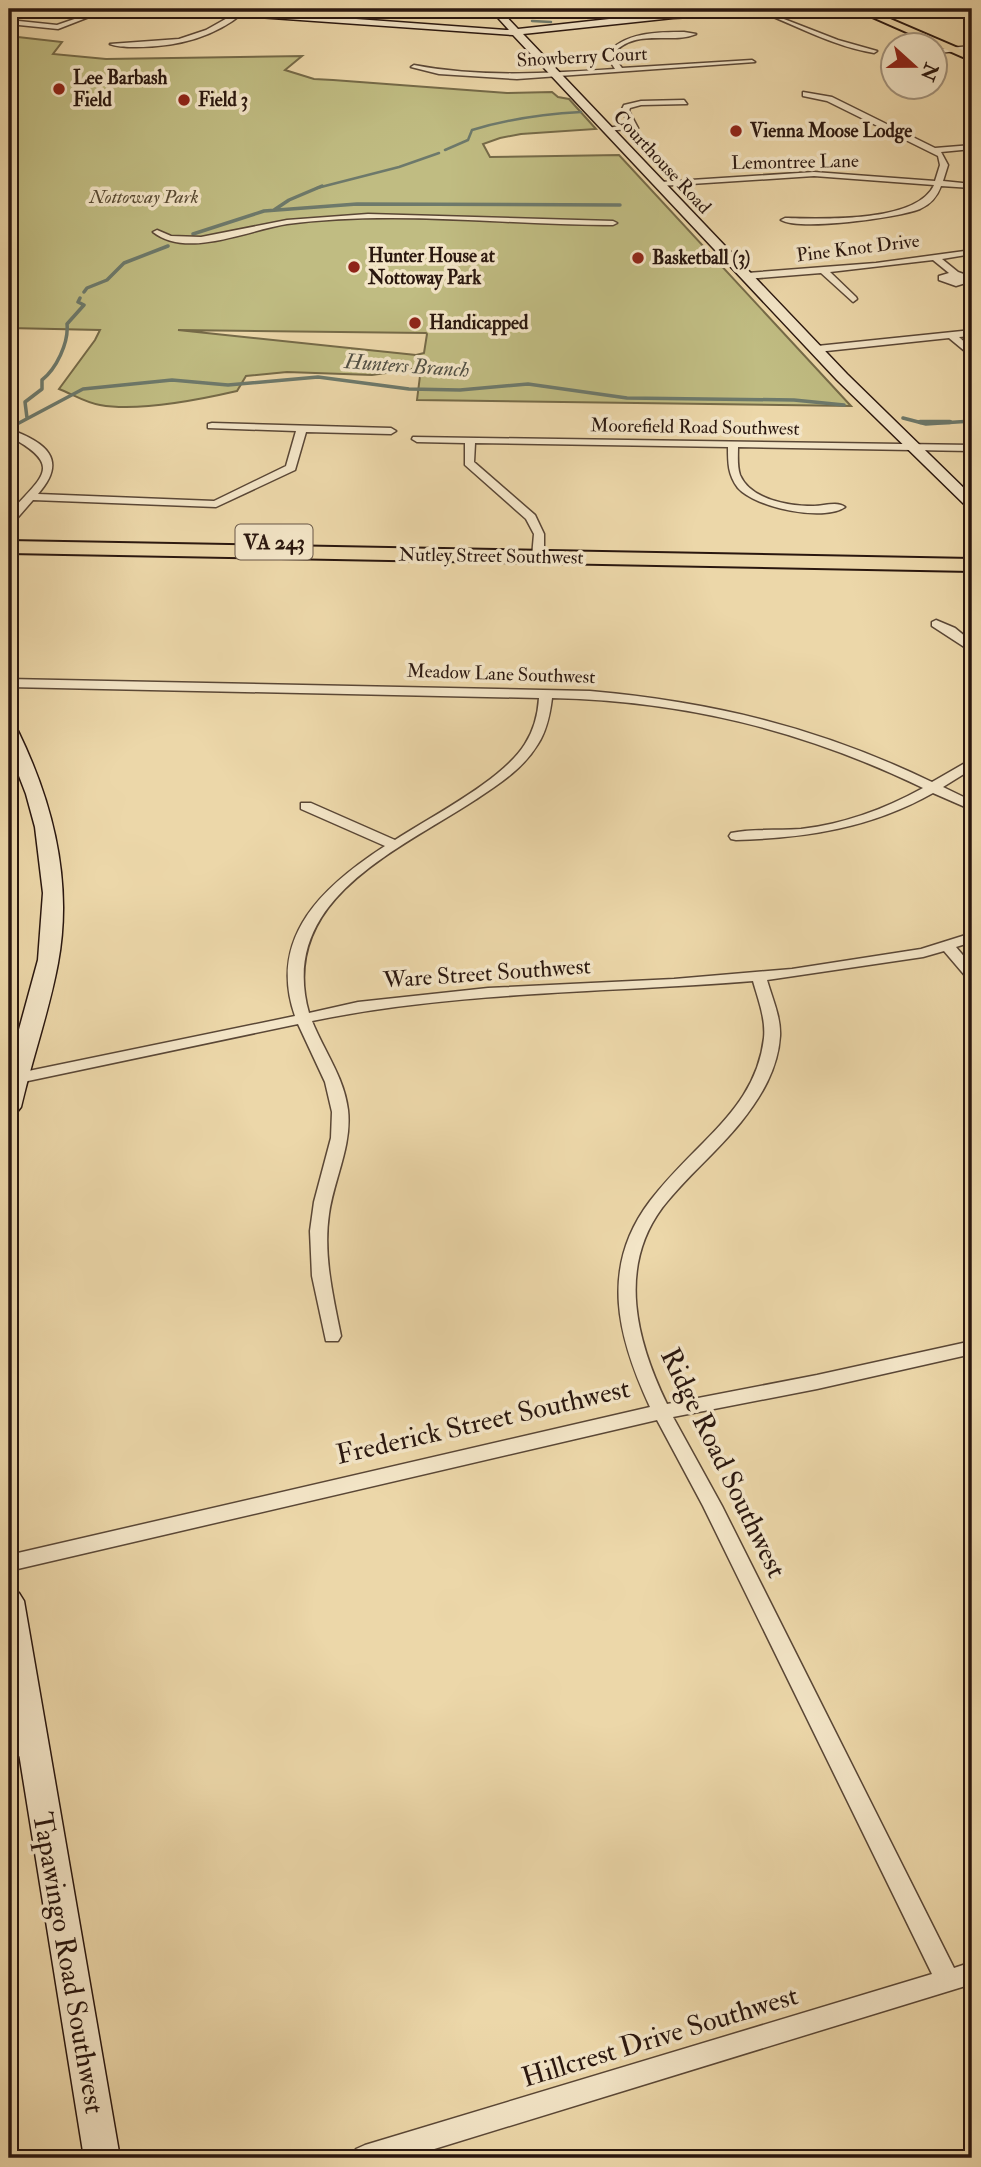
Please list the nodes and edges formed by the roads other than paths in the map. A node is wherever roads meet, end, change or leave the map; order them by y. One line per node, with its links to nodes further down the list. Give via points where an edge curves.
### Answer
1 (16, 9): 7 (street)
2 (188, 9): 8 (street)
3 (494, 9): 12 (street, Courthouse Road)
4 (788, 9): 10 (street)
5 (842, 9): 14 (main road)
6 (859, 9): 19 (main road)
7 (9, 12)
8 (240, 13): 15 (street); 17 (street, via 211,32 187,40)
9 (91, 15): 13 (street, via 58,27)
10 (673, 15): 12 (street, via 529,27); 15 (street)
11 (773, 15): 20 (street, via 852,47)
12 (505, 20): 15 (street, Courthouse Road)
13 (9, 22)
14 (894, 32)
15 (518, 33): 27 (street, Courthouse Road)
16 (693, 34): 26 (street, via 644,37 617,45 609,55)
17 (113, 44)
18 (972, 48): 19 (street)
19 (951, 49): 22 (main road)
20 (874, 51)
21 (950, 56): 24 (main road)
22 (972, 58)
23 (752, 62): 26 (street, Snowberry Court)
24 (972, 66)
25 (414, 67): 27 (street, Snowberry Court, via 493,76)
26 (620, 71): 27 (street, Snowberry Court)
27 (557, 75): 30 (street, Courthouse Road)
28 (806, 94): 32 (street, via 829,99)
29 (684, 102): 30 (street, via 633,105 625,111 635,126)
30 (607, 129): 34 (street, Courthouse Road)
31 (972, 147): 32 (street)
32 (935, 150): 33 (street, via 944,160)
33 (938, 183): 34 (street, Lemontree Lane, via 814,174); 35 (street, Lemontree Lane); 36 (street, via 927,202 901,212)
34 (660, 184): 43 (street, Courthouse Road)
35 (972, 186)
36 (785, 220)
37 (613, 223): 38 (street, via 346,217 272,224 202,240 173,239)
38 (157, 232)
39 (972, 252): 40 (street, Pine Knot Drive)
40 (933, 256): 41 (street, Pine Knot Drive); 42 (street)
41 (824, 271): 43 (street, Pine Knot Drive); 44 (street)
42 (955, 274)
43 (747, 276): 47 (street, Courthouse Road)
44 (853, 299)
45 (972, 333): 46 (street)
46 (951, 335): 47 (street); 48 (street)
47 (817, 349): 56 (street, Courthouse Road)
48 (972, 354)
49 (212, 426): 50 (street)
50 (302, 428): 51 (street); 58 (street, via 291,468 216,504)
51 (391, 431)
52 (9, 432): 58 (street, via 41,450 50,463 47,479)
53 (417, 439): 54 (street, Moorefield Road Southwest)
54 (470, 440): 55 (street, Moorefield Road Southwest); 64 (street, via 469,463 531,517 539,534)
55 (733, 445): 56 (street, Moorefield Road Southwest); 60 (street, via 735,474 753,494 792,508)
56 (914, 447): 57 (street, Moorefield Road Southwest); 59 (street, Courthouse Road)
57 (972, 447)
58 (31, 497): 61 (street)
59 (972, 504)
60 (840, 507)
61 (9, 522)
62 (9, 536): 64 (main road, Nutley Street Southwest / VA 243)
63 (9, 547): 64 (main road, Nutley Street Southwest / VA 243)
64 (538, 551): 65 (main road, Nutley Street Southwest / VA 243); 66 (main road, Nutley Street Southwest / VA 243)
65 (972, 554)
66 (972, 565)
67 (936, 624): 68 (street)
68 (972, 648)
69 (9, 682): 70 (street, Meadow Lane Southwest)
70 (546, 694): 73 (street, Meadow Lane Southwest, via 658,702 751,719 827,741); 77 (street, via 539,733 516,764)
71 (9, 731): 83 (street, via 37,793 53,877 50,950 41,993)
72 (972, 763): 73 (street)
73 (934, 789): 75 (street, Meadow Lane Southwest); 76 (street, via 880,815 834,829)
74 (306, 806): 77 (street)
75 (972, 806)
76 (736, 836)
77 (395, 845): 82 (street, via 333,890 307,926 298,946 294,981)
78 (972, 937): 79 (street, Ware Street Southwest)
79 (948, 946): 80 (street); 81 (street, Ware Street Southwest, via 889,960)
80 (972, 975)
81 (758, 976): 82 (street, Ware Street Southwest, via 488,992); 87 (street, Ridge Road Southwest, via 772,1036 761,1082 734,1121 659,1197 633,1245 626,1300 630,1328)
82 (303, 1016): 83 (street, Ware Street Southwest); 85 (street, via 335,1086 340,1110 339,1146 320,1212 317,1244)
83 (12, 1079): 84 (street)
84 (9, 1107)
85 (332, 1336)
86 (972, 1346): 87 (street, Frederick Street Southwest)
87 (661, 1412): 88 (street, Frederick Street Southwest); 92 (street, Ridge Road Southwest, via 711,1503)
88 (9, 1563)
89 (9, 1601): 90 (street, Tapawingo Road Southwest)
90 (20, 1747): 93 (street, Tapawingo Road Southwest)
91 (972, 1973): 92 (street, Hillcrest Drive Southwest)
92 (948, 1981): 94 (street, Hillcrest Drive Southwest)
93 (102, 2158)
94 (365, 2158)

